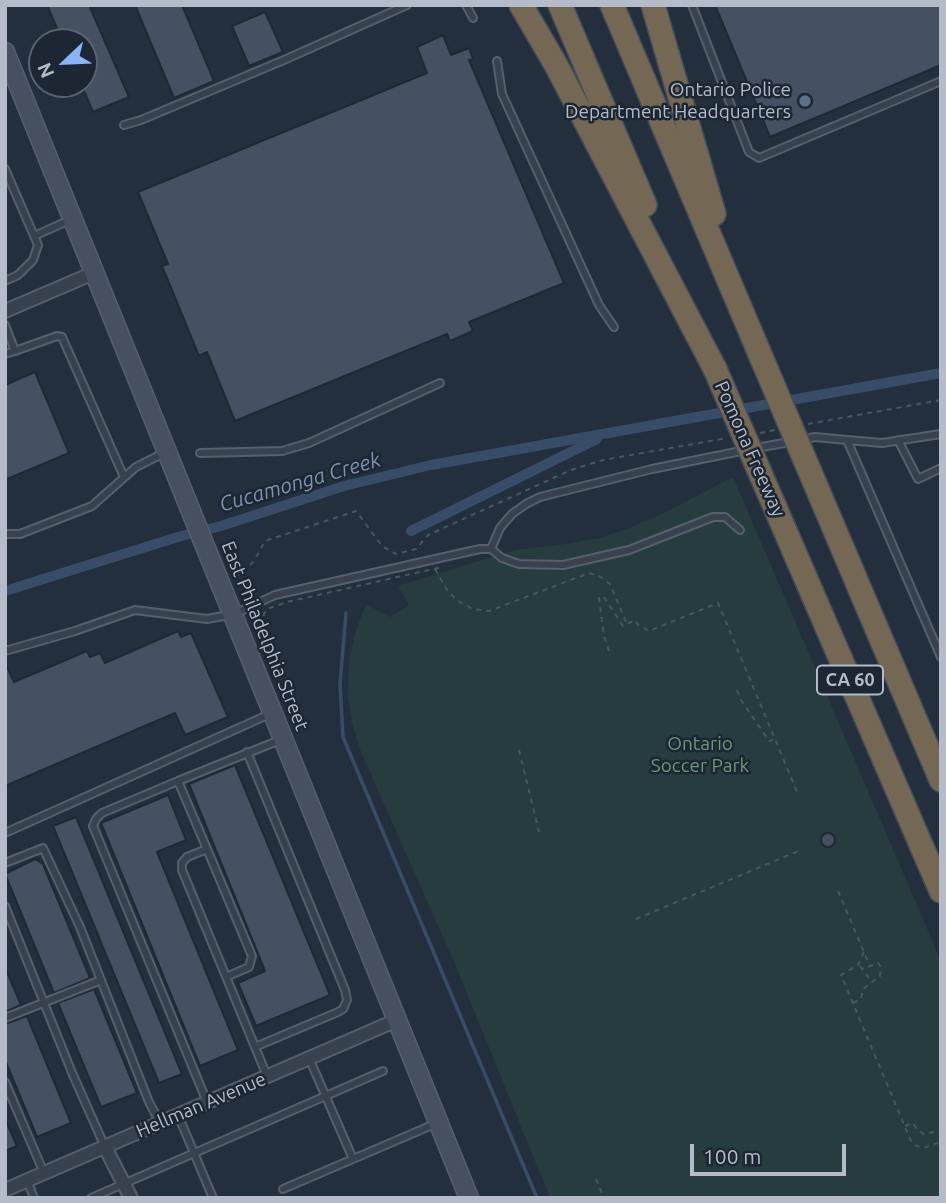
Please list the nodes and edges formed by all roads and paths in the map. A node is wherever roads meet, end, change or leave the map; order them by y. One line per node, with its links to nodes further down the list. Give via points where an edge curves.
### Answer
1 (407, 5): 12 (lane)
2 (466, 5): 8 (lane)
3 (521, 5): 24 (highway)
4 (560, 5): 24 (highway, Pomona Freeway / CA 60)
5 (612, 5): 19 (highway, CA 60)
6 (653, 5): 19 (highway)
7 (692, 5): 11 (lane, via 749,152 759,158)
8 (473, 18)
9 (5, 52): 14 (street, East Philadelphia Street)
10 (496, 61): 21 (lane, via 502,94 599,305)
11 (941, 81)
12 (124, 125)
13 (5, 169): 15 (lane)
14 (74, 218): 15 (lane); 16 (street, East Philadelphia Street)
15 (34, 236): 17 (lane, via 38,245 33,260)
16 (96, 272): 18 (street); 29 (street, East Philadelphia Street)
17 (5, 281)
18 (5, 311)
19 (743, 315): 50 (highway, CA 60, bridge)
20 (5, 325): 22 (lane)
21 (614, 327)
22 (15, 351): 23 (lane); 32 (lane, via 62,337)
23 (5, 354)
24 (715, 369): 59 (highway, Pomona Freeway / CA 60, bridge)
25 (440, 383): 30 (lane, via 282,451)
26 (941, 434): 28 (lane)
27 (847, 440): 28 (lane); 35 (lane, via 816,437 685,461 540,497 512,514); 43 (lane)
28 (898, 440): 31 (lane, via 918,479)
29 (168, 451): 32 (lane); 38 (street, East Philadelphia Street)
30 (200, 453)
31 (941, 468)
32 (124, 477): 34 (lane, via 92,506 20,534)
33 (740, 530): 35 (lane, via 725,517 713,517 629,550 563,565 519,564)
34 (5, 534)
35 (491, 549): 38 (lane, via 275,595)
36 (442, 567): 37 (path)
37 (435, 569): 39 (path, via 457,601 489,611 589,573 610,584); 40 (path, via 286,602 267,609)
38 (234, 614): 41 (lane, via 207,619 135,610); 45 (street, East Philadelphia Street)
39 (627, 624): 42 (path, via 623,626 603,596 599,598); 47 (path, via 635,620 644,629 654,630 718,603)
40 (263, 626)
41 (5, 651)
42 (609, 651)
43 (941, 657)
44 (737, 690): 47 (path, via 769,741)
45 (273, 713): 46 (street, East Philadelphia Street); 54 (lane)
46 (283, 739): 49 (lane); 72 (street, East Philadelphia Street)
47 (775, 739): 52 (path)
48 (519, 750): 53 (path)
49 (247, 752): 51 (lane); 73 (lane, via 347,1000 338,1012)
50 (941, 780)
51 (178, 781): 55 (lane); 79 (lane, via 102,813 93,826)
52 (798, 794)
53 (539, 832)
54 (5, 833)
55 (207, 849): 66 (lane, via 187,857 182,870); 66 (lane, via 252,956 249,967)
56 (801, 850): 61 (path)
57 (5, 863): 67 (lane, via 43,848)
58 (838, 891): 62 (path)
59 (941, 891)
60 (5, 906): 69 (lane)
61 (636, 919)
62 (864, 952): 63 (path); 64 (path)
63 (858, 965): 65 (path); 70 (path, via 841,975)
64 (870, 966): 65 (path); 68 (path, via 878,963 881,971)
65 (863, 969): 68 (path)
66 (226, 977): 73 (lane)
67 (101, 980): 69 (lane); 81 (lane)
68 (871, 982): 70 (path, via 861,999)
69 (44, 1002): 71 (lane); 86 (lane)
70 (852, 1003): 83 (path)
71 (5, 1018)
72 (397, 1020): 74 (street, Hellman Avenue); 82 (street, East Philadelphia Street)
73 (255, 1047): 76 (lane)
74 (309, 1058): 76 (street, Hellman Avenue); 78 (lane)
75 (383, 1071): 78 (lane)
76 (267, 1076): 79 (street, Hellman Avenue)
77 (5, 1082): 89 (lane)
78 (326, 1096): 87 (lane); 88 (lane)
79 (207, 1102): 80 (street, Hellman Avenue)
80 (178, 1115): 81 (street, Hellman Avenue); 87 (lane)
81 (160, 1122): 86 (street, Hellman Avenue)
82 (439, 1122): 88 (lane); 99 (street, East Philadelphia Street)
83 (904, 1126): 84 (path, via 913,1123 924,1134 939,1130); 85 (path, via 918,1147)
84 (941, 1135)
85 (941, 1142)
86 (105, 1147): 89 (street, Hellman Avenue); 92 (street)
87 (194, 1153): 92 (lane); 98 (lane)
88 (353, 1159): 93 (lane)
89 (44, 1173): 91 (street, Hellman Avenue)
90 (596, 1179): 100 (path)
91 (27, 1180): 94 (street, Hellman Avenue); 95 (lane)
92 (125, 1183): 96 (lane); 97 (street)
93 (283, 1189)
94 (5, 1190)
95 (34, 1198)
96 (91, 1198)
97 (131, 1198)
98 (213, 1198)
99 (469, 1198)
100 (604, 1198)

